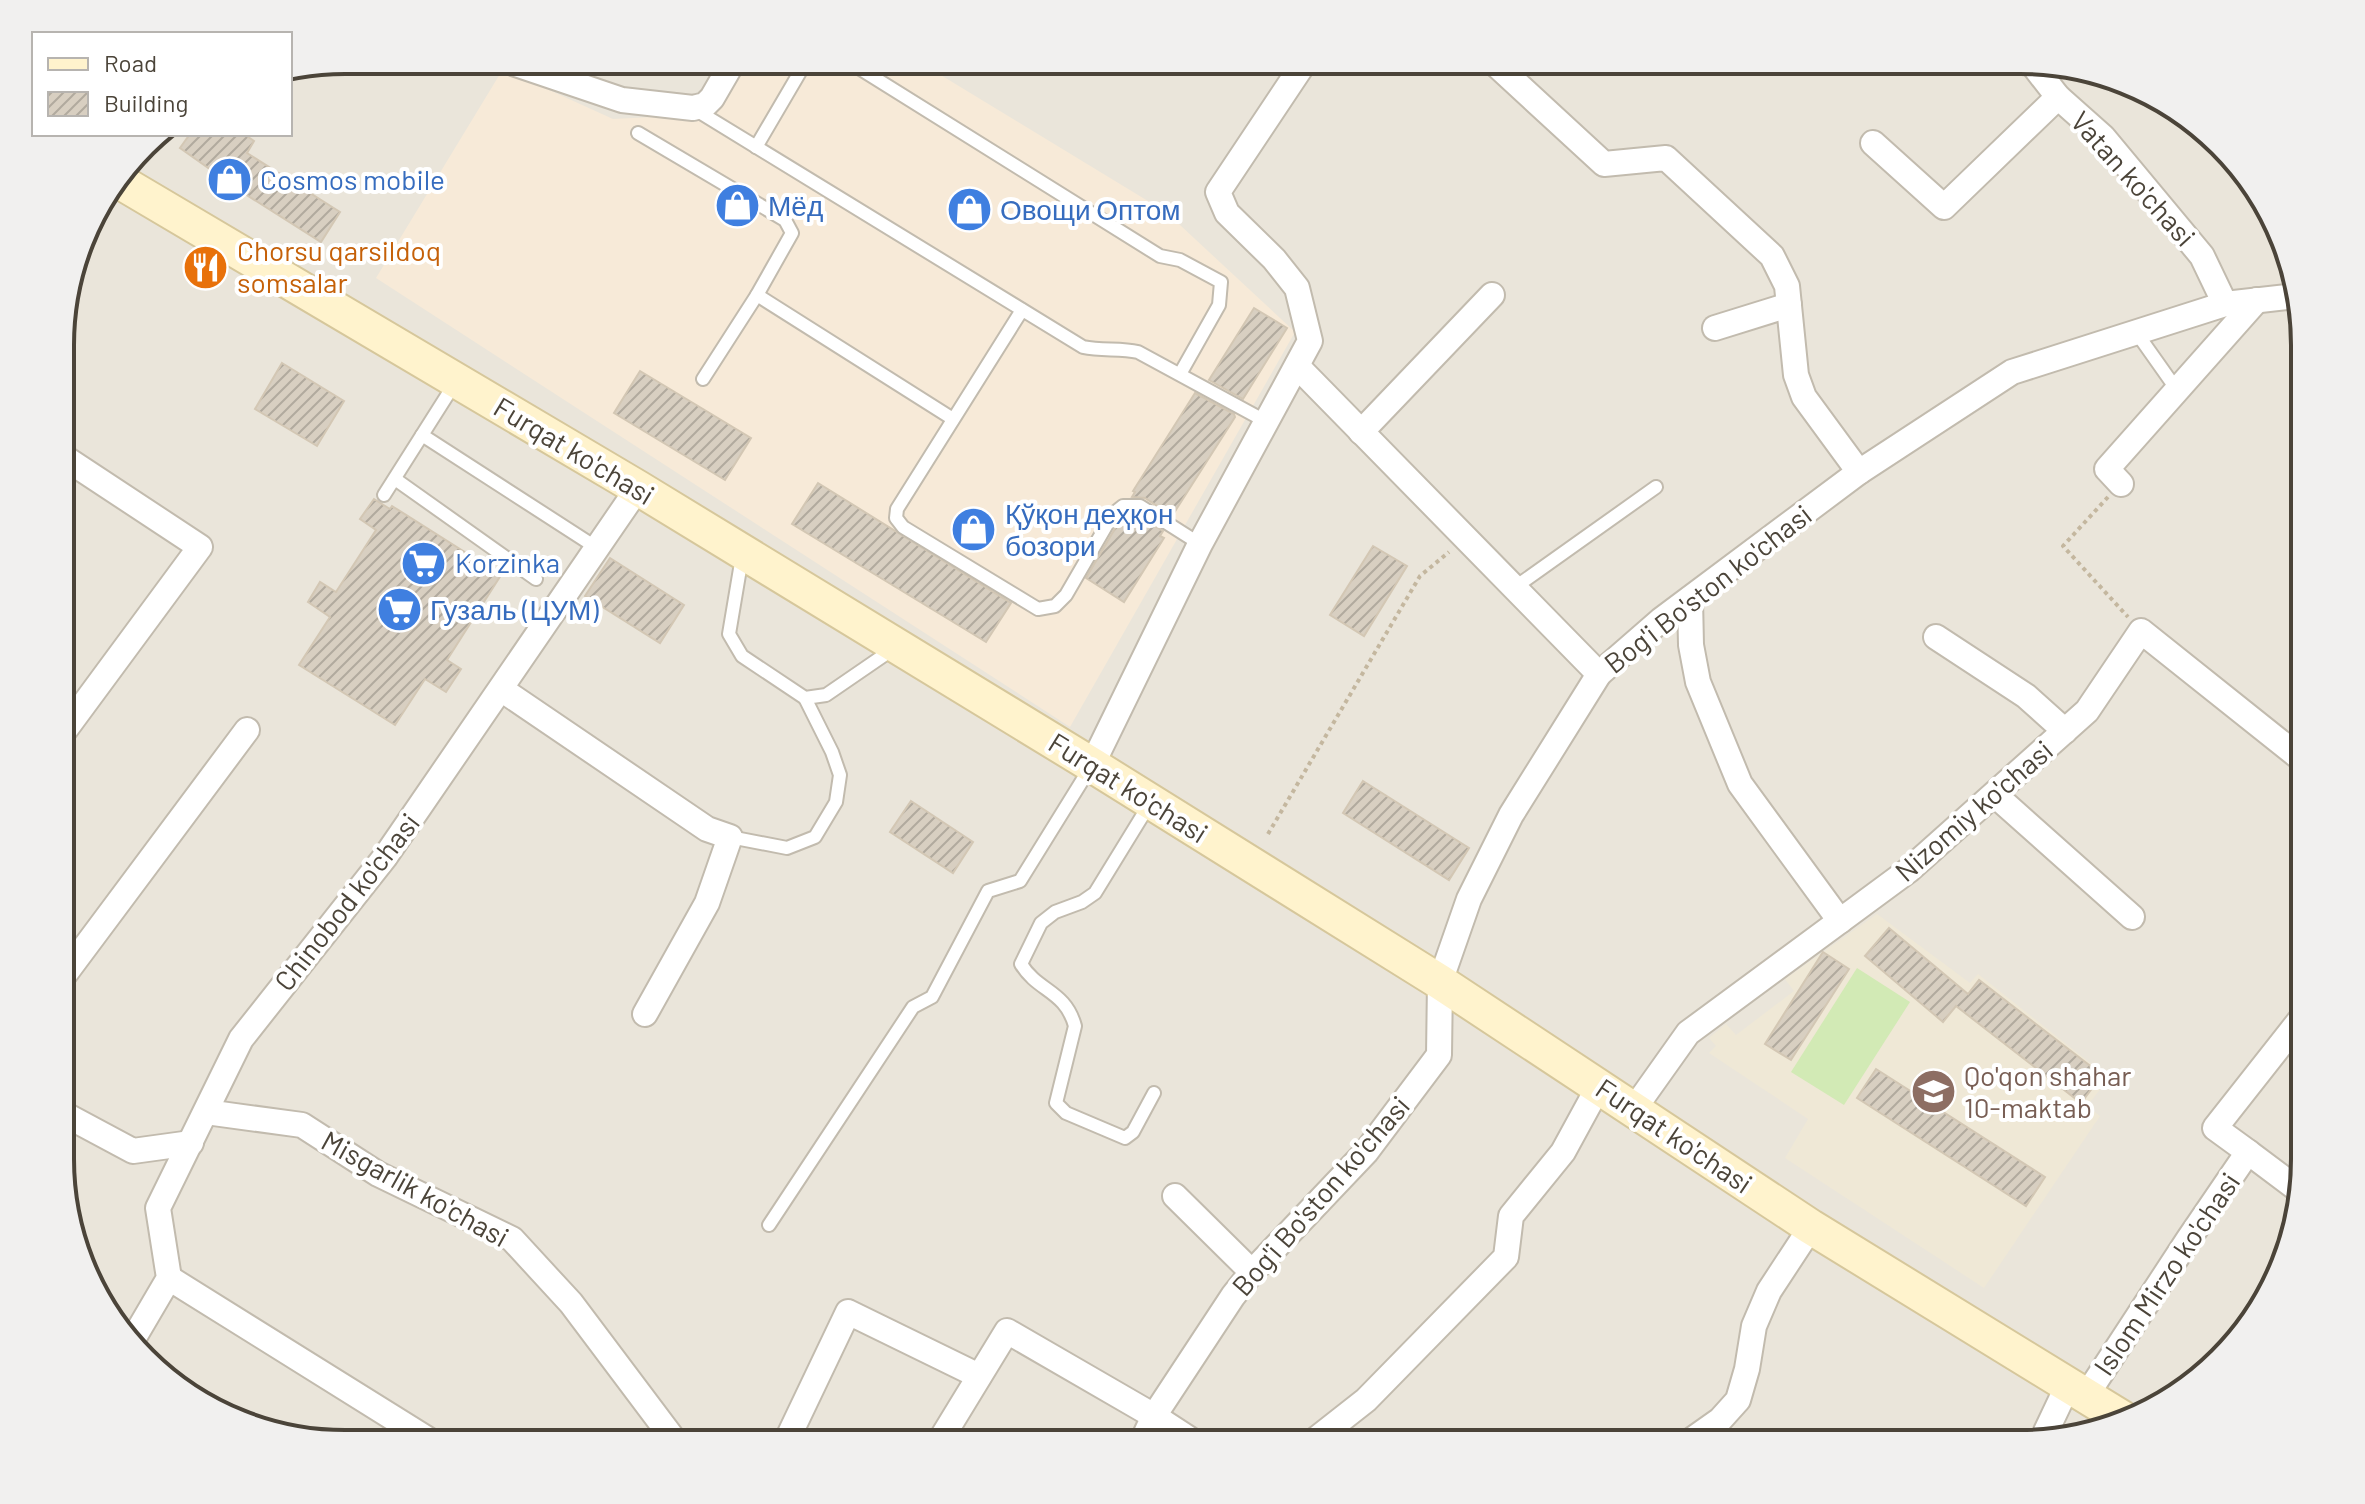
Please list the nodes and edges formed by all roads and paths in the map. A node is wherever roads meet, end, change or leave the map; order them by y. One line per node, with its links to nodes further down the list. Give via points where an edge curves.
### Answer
1 (549, 74): 9 (street, via 622,100)
2 (726, 74): 9 (street, via 712,98)
3 (799, 74): 12 (lane)
4 (868, 74): 24 (lane, via 1160,256 1180,260 1221,282 1219,305)
5 (1297, 74): 23 (street, via 1218,192 1227,213 1297,288 1310,341)
6 (1506, 74): 19 (street, via 1604,164 1666,158 1772,256 1787,286)
7 (2041, 75): 8 (street, Vatan ko'chasi)
8 (2058, 97): 11 (street, via 1944,207); 18 (street, Vatan ko'chasi, via 2103,137 2202,256)
9 (693, 108): 12 (lane)
10 (638, 133): 14 (lane, via 785,220 792,233)
11 (1873, 143)
12 (756, 147): 20 (lane)
13 (126, 185): 26 (main road, Furqat ko'chasi)
14 (757, 295): 25 (lane); 28 (lane)
15 (1492, 295): 30 (street)
16 (2286, 297): 17 (street, Bog'i Bo'ston ko'chasi)
17 (2257, 300): 18 (street, Bog'i Bo'ston ko'chasi); 27 (street)
18 (2225, 304): 22 (street, Bog'i Bo'ston ko'chasi)
19 (1789, 305): 21 (street); 33 (street, via 1796,375 1804,397)
20 (1022, 310): 24 (lane, via 1083,347 1138,352); 28 (lane)
21 (1715, 328)
22 (2136, 332): 27 (lane); 33 (street, Bog'i Bo'ston ko'chasi, via 2012,372)
23 (1297, 366): 29 (street); 30 (street)
24 (1180, 374): 29 (lane)
25 (703, 379)
26 (457, 381): 31 (lane); 37 (main road, Furqat ko'chasi)
27 (2177, 390): 35 (street, via 2107,469)
28 (953, 419): 40 (lane, via 896,518 1038,609 1055,606 1066,595 1113,514 1123,506 1140,506)
29 (1267, 422): 40 (street)
30 (1361, 432): 39 (street)
31 (422, 435): 34 (lane); 41 (lane)
32 (74, 464): 52 (street, via 200,547)
33 (1859, 472): 45 (street, Bog'i Bo'ston ko'chasi)
34 (395, 479): 38 (lane); 43 (lane)
35 (2121, 484): 46 (path, via 2063,546)
36 (1656, 487): 44 (lane)
37 (638, 488): 41 (street, Chinobod ko'chasi); 42 (main road, Furqat ko'chasi)
38 (384, 495)
39 (1465, 538): 44 (street); 59 (path, via 1420,576)
40 (1200, 544): 56 (street)
41 (597, 548): 50 (street, Chinobod ko'chasi)
42 (743, 553): 48 (main road, Furqat ko'chasi); 51 (lane, via 729,634 742,656)
43 (536, 579)
44 (1514, 588): 49 (street)
45 (1690, 599): 49 (street, Bog'i Bo'ston ko'chasi); 62 (street, via 1698,682 1740,784)
46 (2141, 631): 54 (street, Nizomiy ko'chasi, via 2087,711); 55 (street)
47 (1936, 637): 54 (street, via 2026,696)
48 (896, 647): 51 (lane, via 826,695); 56 (main road, Furqat ko'chasi)
49 (1599, 674): 64 (street, Bog'i Bo'ston ko'chasi, via 1511,815 1469,899)
50 (501, 689): 60 (street, via 707,829); 70 (street, Chinobod ko'chasi, via 385,857 241,1039)
51 (805, 698): 60 (lane, via 840,775 836,802 815,837 787,848)
52 (74, 712)
53 (247, 730): 63 (street)
54 (2065, 731): 57 (street, Nizomiy ko'chasi)
55 (2290, 750)
56 (1092, 765): 58 (main road, Furqat ko'chasi); 76 (lane, via 1020,881 988,891 932,997 913,1007)
57 (1995, 795): 61 (street); 62 (street, Nizomiy ko'chasi)
58 (1151, 801): 64 (main road, Furqat ko'chasi); 68 (lane, via 1095,893 1041,923 1021,964 1072,1015 1075,1026 1056,1103 1066,1113 1125,1138)
59 (1268, 834)
60 (730, 837): 65 (street, via 707,903)
61 (2132, 917)
62 (1840, 921): 69 (street, Nizomiy ko'chasi, via 1688,1033)
63 (74, 962)
64 (1440, 982): 67 (main road, Furqat ko'chasi); 78 (street, Bog'i Bo'ston ko'chasi, via 1439,1055 1366,1152)
65 (645, 1014)
66 (2290, 1033): 73 (street, Islom Mirzo ko'chasi, via 2215,1128)
67 (1599, 1086): 69 (main road, Furqat ko'chasi); 86 (street, via 1563,1152 1511,1216 1506,1257 1366,1400)
68 (1154, 1093)
69 (1634, 1109): 77 (main road, Furqat ko'chasi)
70 (206, 1112): 72 (street, Chinobod ko'chasi); 89 (street, Misgarlik ko'chasi, via 302,1125 378,1174 512,1239 571,1303)
71 (74, 1119): 72 (street, via 133,1151)
72 (191, 1143): 79 (street, Chinobod ko'chasi, via 158,1208)
73 (2248, 1152): 74 (street, Islom Mirzo ko'chasi); 82 (street, Islom Mirzo ko'chasi, via 2164,1276)
74 (2289, 1183)
75 (1175, 1196): 78 (street)
76 (769, 1225)
77 (1811, 1227): 82 (main road, Furqat ko'chasi); 87 (street, via 1769,1291 1754,1326 1738,1400)
78 (1252, 1272): 84 (street, Bog'i Bo'ston ko'chasi)
79 (169, 1278): 80 (street); 88 (street)
80 (137, 1332)
81 (979, 1376): 84 (street, via 1007,1331); 90 (street, via 848,1312); 91 (street)
82 (2077, 1390): 83 (main road, Furqat ko'chasi); 85 (street, Islom Mirzo ko'chasi)
83 (2113, 1413)
84 (1154, 1416): 92 (street, Bog'i Bo'ston ko'chasi); 93 (street)
85 (2051, 1428)
86 (1329, 1429)
87 (1707, 1429)
88 (413, 1430)
89 (666, 1430)
90 (792, 1430)
91 (947, 1430)
92 (1148, 1430)
93 (1175, 1430)

